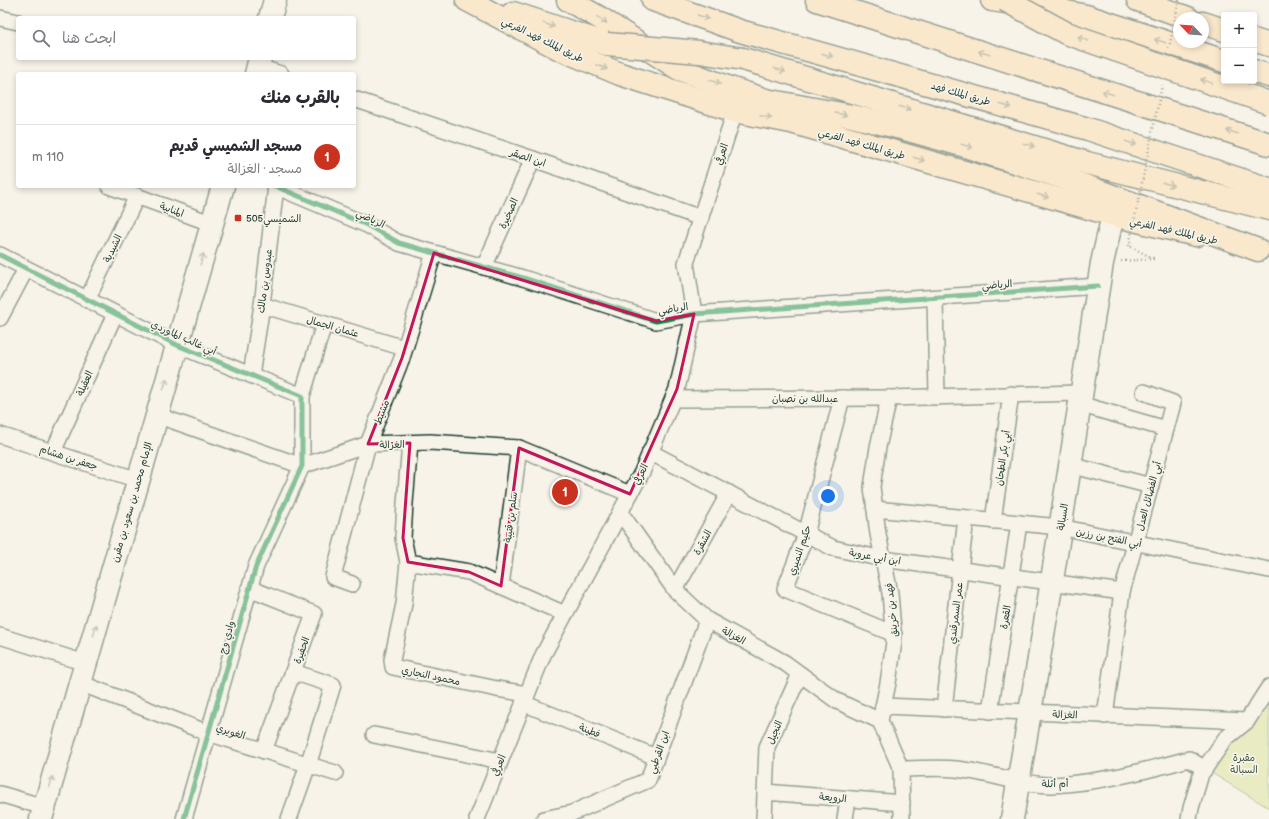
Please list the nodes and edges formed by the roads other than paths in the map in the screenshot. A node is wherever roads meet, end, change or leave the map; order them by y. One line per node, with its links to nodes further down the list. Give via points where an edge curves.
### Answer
1 (275, 0): 11 (street)
2 (467, 0): 25 (main road, طريق الملك فهد الفرعي, one-way to 25, via 558,48 620,74)
3 (472, 0): 34 (main road, one-way to 34, bridge, via 607,44 699,52 743,59 1087,163)
4 (568, 0): 38 (main road, one-way to 38, via 679,69 730,88 766,100 852,116 965,146 1064,178)
5 (653, 0): 32 (main road, طريق الملك فهد, one-way to 32, via 740,31 1088,129)
6 (817, 0): 26 (main road, one-way to 6)
7 (992, 0): 18 (main road, one-way to 7, via 1086,16)
8 (1005, 0): 24 (main road, one-way to 8, bridge, via 1066,33)
9 (1138, 0): 10 (main road)
10 (1173, 13)
11 (271, 16)
12 (0, 18): 13 (street)
13 (16, 22)
14 (1209, 25): 15 (main road)
15 (1221, 29)
16 (1257, 41): 17 (main road)
17 (1269, 45)
18 (1221, 60)
19 (258, 66): 20 (street)
20 (275, 72)
21 (1257, 72): 22 (main road)
22 (1269, 76)
23 (356, 100): 27 (street, ابن الصقر)
24 (1269, 103)
25 (735, 111): 35 (main road, طريق الملك فهد الفرعي, one-way to 35, via 791,122); 36 (street, العرفي)
26 (1269, 144)
27 (533, 159): 36 (street, ابن الصقر); 41 (street, الصخيرة)
28 (115, 188): 33 (street, المنابية)
29 (222, 188): 37 (street, الإمام محمد بن سعود بن مقرن)
30 (275, 188): 46 (street, عبدوس بن مالك)
31 (280, 188): 39 (street, الرياضي, via 367,225 399,243)
32 (1269, 189)
33 (137, 196): 37 (street, المنابية); 45 (street, الشيدية)
34 (1269, 209)
35 (1113, 215): 38 (main road, طريق الملك فهد الفرعي); 43 (street, السبالة)
36 (701, 218): 48 (street, العرفي, via 686,263)
37 (213, 224): 51 (street, الإمام محمد بن سعود بن مقرن, one-way to 37)
38 (1264, 252)
39 (434, 253): 41 (street, الرياضي); 52 (street, مشيط)
40 (0, 255): 42 (street, أبي غالب الماوردي)
41 (484, 267): 48 (street, الرياضي, via 656,321)
42 (26, 269): 45 (street, أبي غالب الماوردي); 49 (street)
43 (1098, 286): 44 (street, الرياضي); 60 (street, السبالة)
44 (936, 298): 48 (street, الرياضي); 57 (street)
45 (87, 300): 47 (street, أبي غالب الماوردي)
46 (262, 306): 50 (street, عثمان الجمال); 53 (street, عبدوس بن مالك)
47 (115, 314): 51 (street, أبي غالب الماوردي); 68 (street, العقيلة)
48 (694, 314): 61 (street, العرفي)
49 (0, 318)
50 (324, 324): 52 (street, عثمان الجمال); 56 (street)
51 (177, 345): 53 (street, أبي غالب الماوردي); 62 (street, الإمام محمد بن سعود بن مقرن, one-way to 51)
52 (404, 348): 66 (street, مشيط)
53 (251, 375): 56 (street, أبي غالب الماوردي)
54 (1144, 392): 63 (street, أبي الفضائل العدل, via 1173,403)
55 (1011, 394): 57 (street, عبدالله بن نصبان); 60 (street, عبدالله بن نصبان); 79 (street, أبي بكر الطحان)
56 (302, 396): 71 (street)
57 (937, 397): 59 (street, عبدالله بن نصبان)
58 (842, 398): 59 (street, عبدالله بن نصبان); 61 (street, عبدالله بن نصبان); 82 (street, حكيم النميري)
59 (889, 398): 76 (street, فهد بن خرينق, via 872,487)
60 (1080, 398): 63 (street, عبدالله بن نصبان); 70 (street, السبالة)
61 (673, 399): 69 (street, العرفي)
62 (156, 415): 71 (street); 72 (street, الإمام محمد بن سعود بن مقرن)
63 (1166, 429): 73 (street, أبي الفضائل العدل)
64 (0, 435): 68 (street, جعفر بن هشام)
65 (410, 443): 66 (street, الغزالة); 67 (street, الغزالة); 85 (street, محمود النجاري, via 403,538)
66 (368, 444): 71 (street, الغزالة); 90 (street, مشيط, via 334,577)
67 (519, 448): 75 (street, الغزالة); 91 (street, سلم بن قتيبة)
68 (54, 452): 72 (street, جعفر بن هشام)
69 (650, 452): 74 (street, ابن أبي عروبة); 75 (street, العرفي)
70 (1070, 465): 73 (street); 81 (street, السبالة)
71 (302, 466): 92 (street, وادي وج, via 256,566)
72 (138, 480): 100 (street, الإمام محمد بن سعود بن مقرن, one-way to 72)
73 (1151, 486): 83 (street, أبي الفضائل العدل)
74 (729, 493): 82 (street, ابن أبي عروبة); 93 (street, الشقرة)
75 (630, 494): 77 (street, العرفي)
76 (875, 509): 78 (street, أبي الفتح بن رزين); 84 (street, فهد بن خرينق)
77 (620, 512): 93 (street, الغزالة); 95 (street, العرفي)
78 (966, 518): 79 (street, أبي الفتح بن رزين); 86 (street, عمر السمرقندي)
79 (993, 521): 80 (street, أبي الفتح بن رزين)
80 (1019, 523): 81 (street, أبي الفتح بن رزين); 88 (street, القعرة)
81 (1060, 527): 83 (street, أبي الفتح بن رزين); 89 (street, السبالة)
82 (806, 534): 84 (street, ابن أبي عروبة, via 833,548); 97 (street, حكيم النميري, via 786,589)
83 (1136, 543): 87 (street, أبي الفتح بن رزين); 94 (street, أبي الفضائل العدل)
84 (883, 559): 86 (street, ابن أبي عروبة); 97 (street, فهد بن خرينق)
85 (408, 562): 91 (street, via 469,572); 103 (street, محمود النجاري, via 404,604 392,660 394,667)
86 (960, 569): 88 (street, ابن أبي عروبة); 105 (street, عمر السمرقندي)
87 (1269, 570)
88 (1011, 576): 89 (street, ابن أبي عروبة); 106 (street, القعرة)
89 (1052, 581): 94 (street, ابن أبي عروبة); 107 (street, السبالة)
90 (352, 584)
91 (501, 586): 95 (street)
92 (249, 588): 99 (street, الحفيرة, via 314,614); 111 (street, وادي وج)
93 (675, 590): 96 (street, الغزالة)
94 (1122, 592): 108 (street, أبي الفضائل العدل)
95 (565, 614): 103 (street, العرفي, via 543,655)
96 (707, 620): 101 (street, الغزالة); 114 (street, ابن القرطبي)
97 (894, 634): 104 (street, فهد بن خرينق)
98 (0, 636): 100 (street, الغويري)
99 (293, 672): 113 (street, الحفيرة); 116 (street, via 333,685)
100 (82, 673): 111 (street, الغويري); 125 (street, الإمام محمد بن سعود بن مقرن, one-way to 100)
101 (800, 674): 109 (street, الغزالة, via 837,701); 121 (street, النجيل, via 767,748)
102 (1269, 687): 110 (street)
103 (525, 698): 114 (street, فطينة); 115 (street, العرفي)
104 (883, 706): 105 (street, الغزالة); 109 (street, فهد بن خرينق)
105 (944, 709): 106 (street, الغزالة)
106 (990, 711): 107 (street, الغزالة)
107 (1030, 712): 108 (street, الغزالة); 120 (street, السبالة)
108 (1105, 716): 110 (street, الغزالة)
109 (880, 721): 117 (street)
110 (1247, 721): 118 (street, via 1225,739)
111 (208, 733): 113 (street, الغويري); 126 (street, وادي وج)
112 (374, 735): 115 (street)
113 (264, 751): 116 (street, الغويري)
114 (656, 757): 129 (street, ابن القرطبي, via 648,780 572,813)
115 (500, 761): 128 (street, العرفي)
116 (308, 765): 119 (street, الغويري); 127 (street)
117 (901, 769): 120 (street, أم أثلة, via 956,769); 124 (street)
118 (1205, 769): 120 (street, أم أثلة, via 1189,759 1128,775 1076,783 1050,785); 134 (street)
119 (335, 773)
120 (1019, 782): 133 (street, السبالة)
121 (765, 792): 123 (street, الرويعة); 130 (street, النجيل)
122 (0, 794): 125 (street)
123 (848, 799): 124 (street, الرويعة); 131 (street)
124 (902, 803): 132 (street)
125 (42, 813)
126 (184, 819)
127 (288, 819)
128 (477, 819)
129 (544, 819)
130 (764, 819)
131 (845, 819)
132 (902, 819)
133 (1012, 819)
134 (1189, 819)

